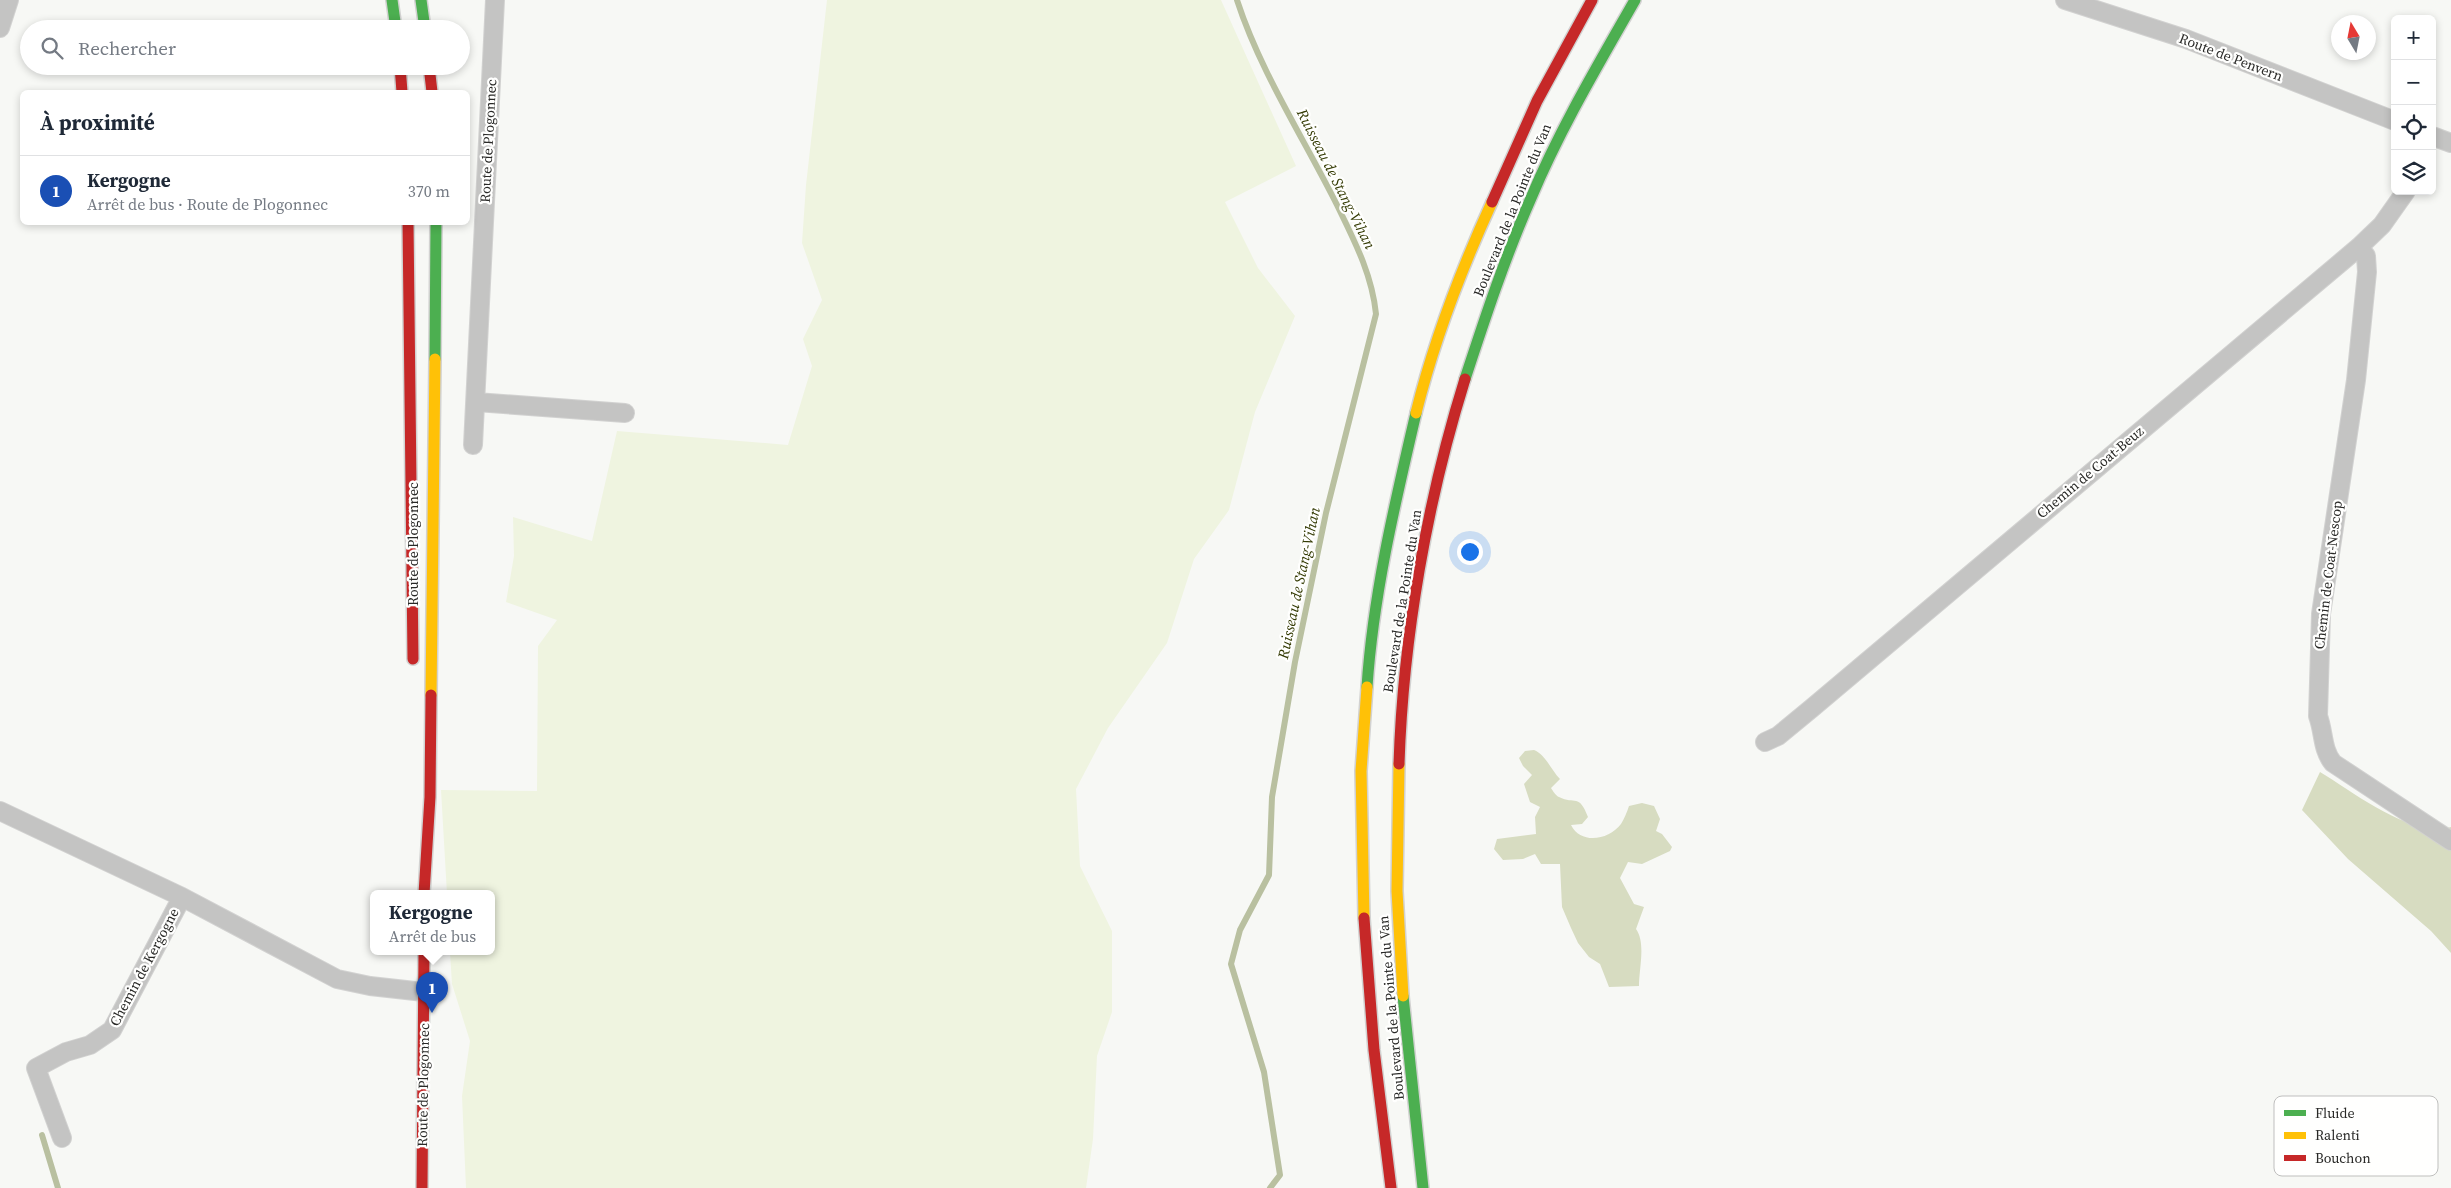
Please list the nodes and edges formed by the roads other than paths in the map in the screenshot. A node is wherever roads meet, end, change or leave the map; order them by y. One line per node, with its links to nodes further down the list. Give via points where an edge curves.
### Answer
1 (9, 0): 10 (street)
2 (392, 0): 8 (main road)
3 (421, 0): 9 (main road)
4 (495, 0): 20 (street, Route de Plogonnec)
5 (1592, 0): 35 (main road, Boulevard de la Pointe du Van, via 1537,100 1462,270 1423,386 1395,506 1370,638 1361,771 1362,888 1374,1050)
6 (1635, 0): 36 (main road, Boulevard de la Pointe du Van, via 1592,70 1563,126 1507,254 1475,348 1437,482 1423,549 1402,706 1396,847 1401,981)
7 (2065, 0): 15 (street, Route de Penvern, via 2186,39)
8 (395, 20)
9 (424, 20)
10 (0, 28)
11 (401, 75): 13 (main road)
12 (430, 75): 14 (main road)
13 (402, 90)
14 (432, 90)
15 (2391, 119)
16 (2403, 195): 19 (street, Chemin de Coat-Beuz, via 2382,226)
17 (408, 225): 23 (main road, Route de Plogonnec)
18 (436, 225): 28 (main road, Route de Plogonnec, via 430,797)
19 (2359, 247): 24 (street, Chemin de Coat-Beuz, via 1812,708 1778,736); 27 (street, Chemin de Coat-Nescop, via 2366,256 2367,272 2356,380 2321,614 2318,716 2324,731 2325,749 2333,763)
20 (476, 402): 21 (street); 22 (street, Route de Plogonnec)
21 (625, 413)
22 (474, 445)
23 (414, 672)
24 (1765, 742)
25 (418, 790): 28 (main road, Route de Plogonnec)
26 (0, 811): 30 (street, Chemin de Kergogne)
27 (2451, 841)
28 (424, 864): 29 (main road, Route de Plogonnec)
29 (424, 890)
30 (182, 897): 32 (street, Chemin de Kergogne, via 337,979); 33 (street, Chemin de Kergogne, via 112,1030 90,1045 66,1052 36,1068)
31 (424, 955): 32 (main road, Route de Plogonnec)
32 (424, 992): 34 (main road, Route de Plogonnec)
33 (62, 1138)
34 (422, 1188)
35 (1391, 1188)
36 (1424, 1188)

